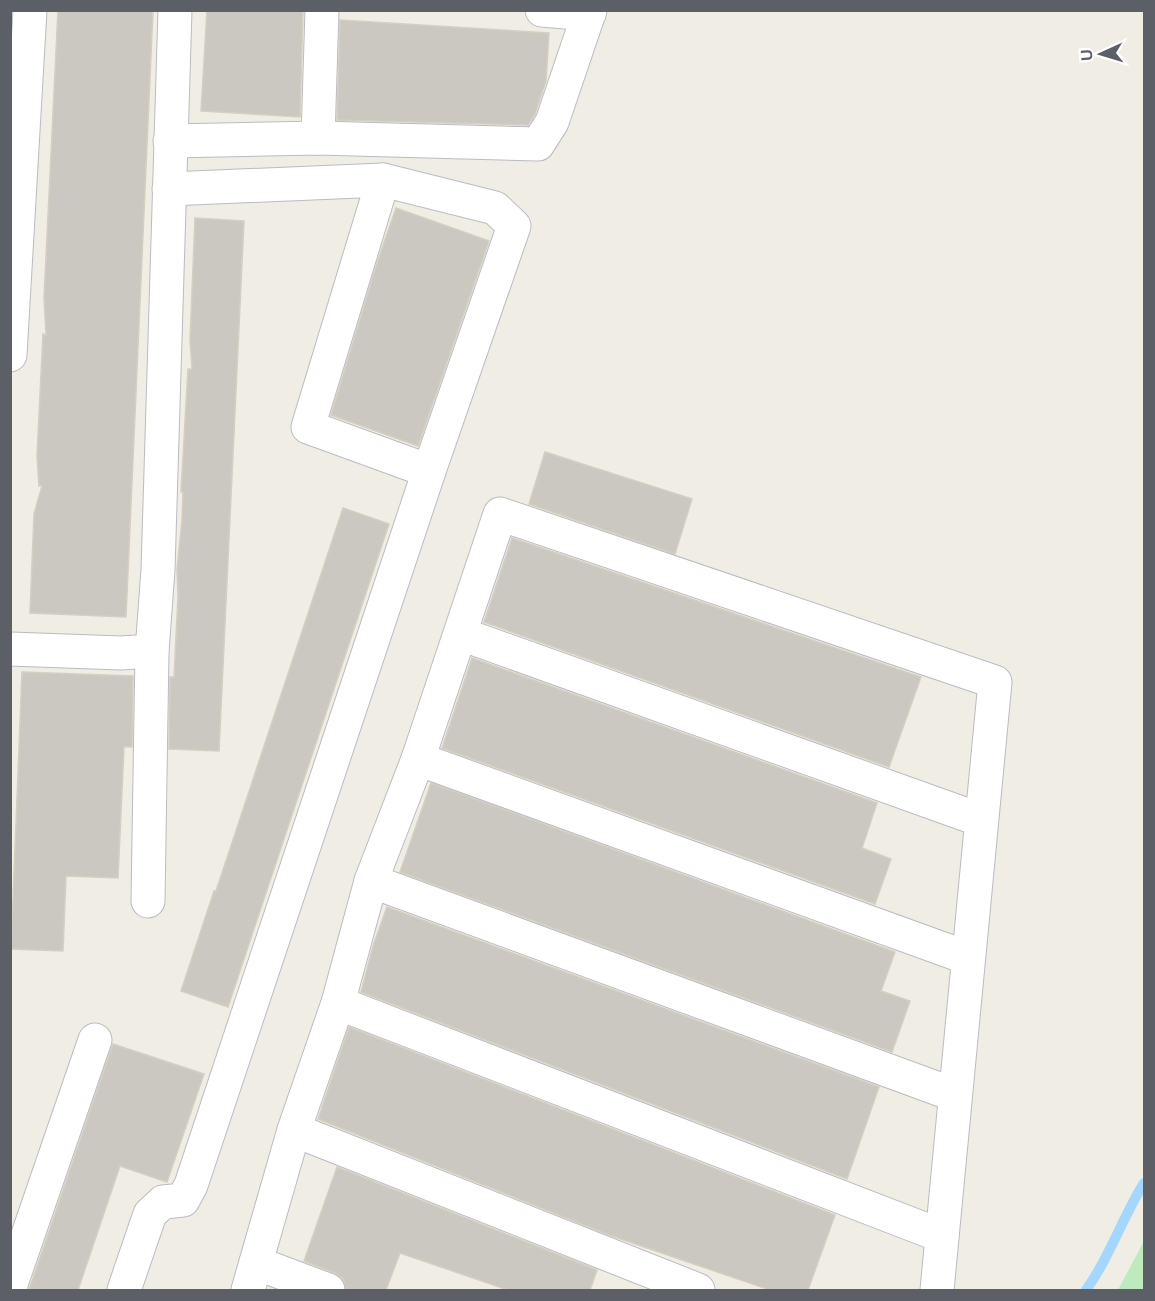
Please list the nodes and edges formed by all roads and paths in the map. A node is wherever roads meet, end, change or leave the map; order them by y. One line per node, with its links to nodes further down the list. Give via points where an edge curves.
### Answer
1 (30, 10): 10 (street)
2 (175, 10): 7 (street)
3 (322, 10): 6 (street)
4 (542, 10): 5 (street)
5 (590, 12): 6 (street, via 552,122 538,144)
6 (318, 138): 7 (street)
7 (170, 141): 9 (street)
8 (383, 180): 9 (street); 11 (street, via 308,427); 11 (street, via 495,208 514,226)
9 (169, 189): 14 (street, via 158,570)
10 (10, 355)
11 (429, 471): 27 (street, via 191,1185 183,1200 163,1202 150,1214)
12 (461, 634): 15 (street); 16 (street); 16 (street, via 500,514 995,682)
13 (10, 649): 14 (street)
14 (152, 651): 18 (street)
15 (418, 759): 17 (street); 19 (street)
16 (981, 820): 19 (street)
17 (371, 881): 20 (street); 22 (street)
18 (148, 901)
19 (968, 958): 22 (street)
20 (338, 1003): 23 (street); 24 (street)
21 (95, 1040): 26 (street)
22 (956, 1095): 24 (street)
23 (294, 1130): 25 (street); 29 (street)
24 (942, 1236): 30 (street)
25 (252, 1277): 28 (street)
26 (10, 1287)
27 (124, 1290)
28 (328, 1290)
29 (698, 1290)
30 (937, 1290)

